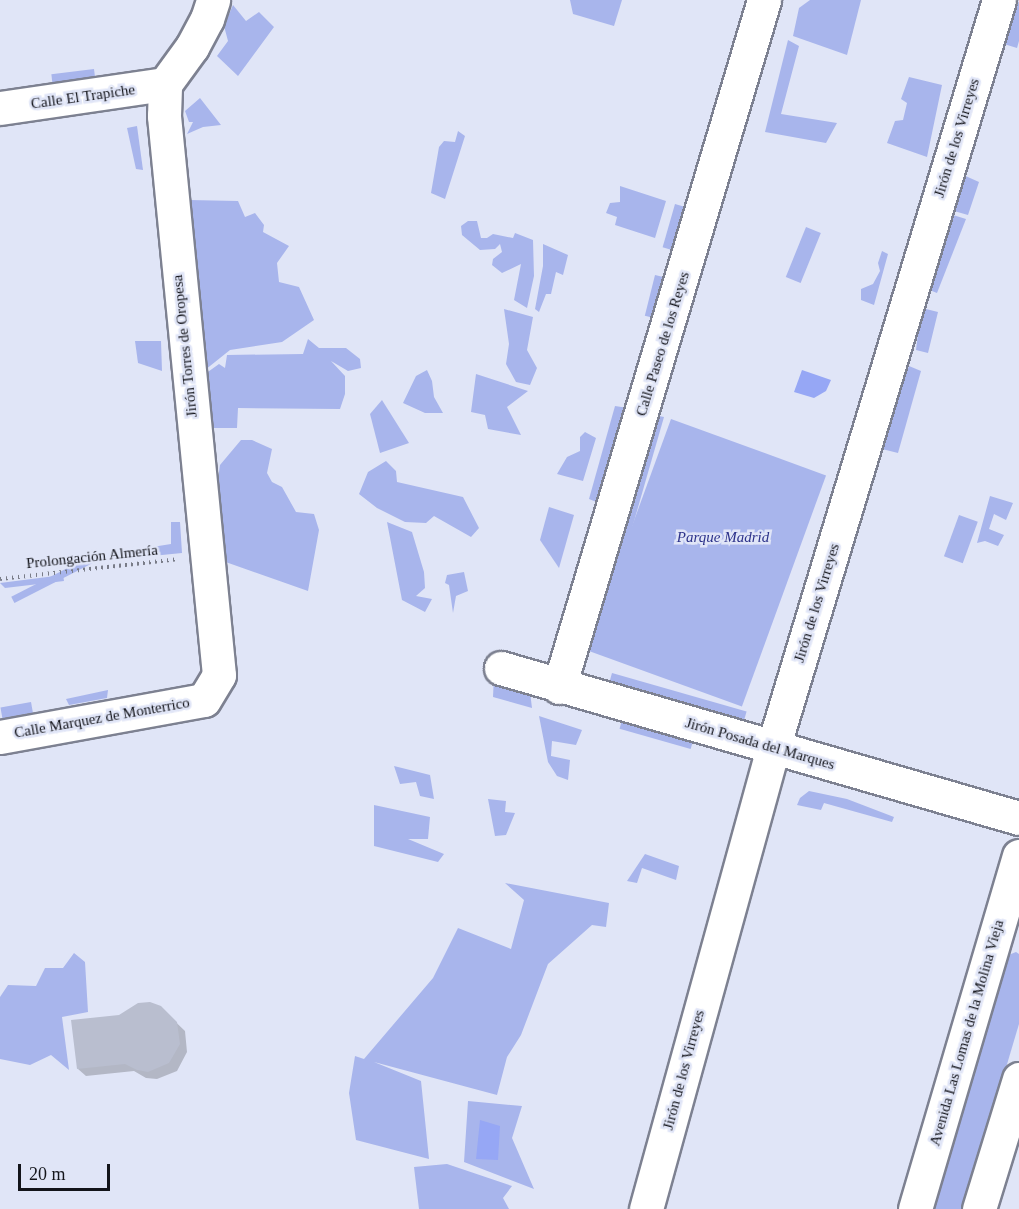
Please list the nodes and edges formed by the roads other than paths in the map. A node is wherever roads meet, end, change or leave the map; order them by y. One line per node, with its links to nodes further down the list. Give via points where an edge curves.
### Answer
1 (213, 0): 4 (street, via 192,47)
2 (764, 0): 7 (street, Calle Paseo de los Reyes)
3 (999, 0): 10 (street, Jirón de los Virreyes)
4 (165, 84): 5 (street, Calle El Trapiche); 8 (street, Jirón Torres de Oropesa, via 165,152 219,675)
5 (0, 108)
6 (501, 668): 7 (street, Jirón Posada del Marques)
7 (559, 687): 10 (street, Jirón Posada del Marques)
8 (204, 700): 9 (street, Calle Marquez de Monterrico)
9 (0, 737)
10 (773, 747): 11 (street, Jirón Posada del Marques); 15 (street, Jirón de los Virreyes)
11 (1019, 818)
12 (1019, 856): 13 (street, Avenida Las Lomas de la Molina Vieja)
13 (1006, 944): 16 (street, Avenida Las Lomas de la Molina Vieja)
14 (1019, 1079): 17 (street)
15 (646, 1209)
16 (915, 1209)
17 (979, 1209)

